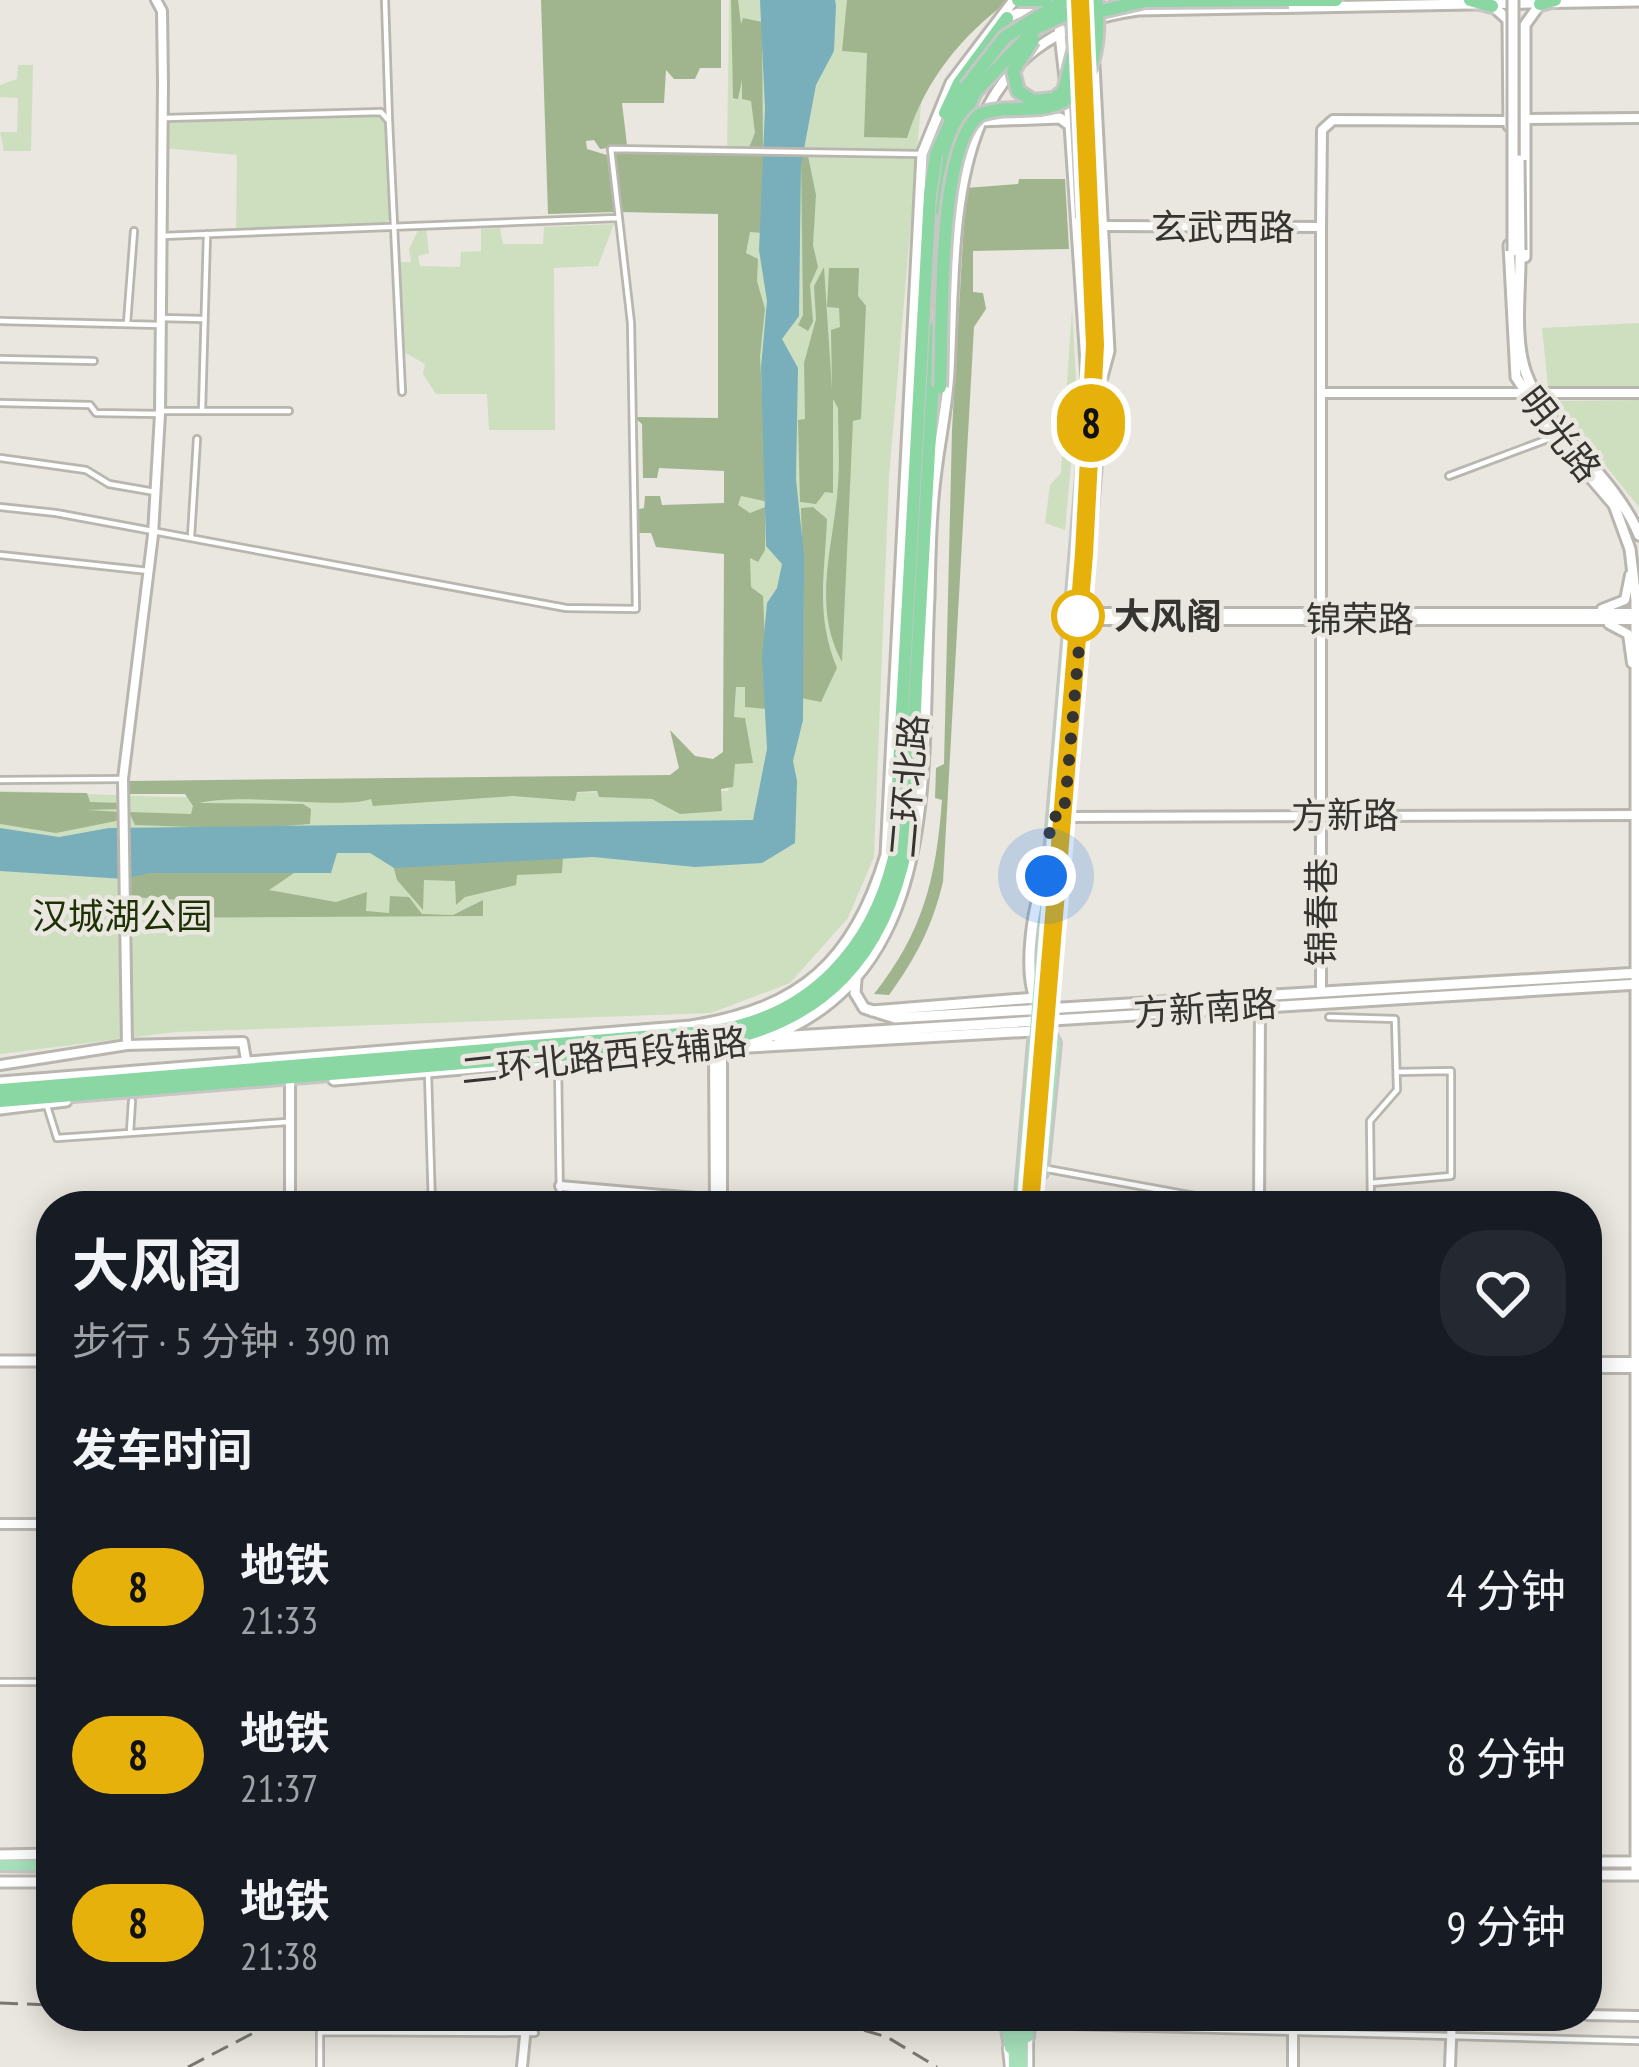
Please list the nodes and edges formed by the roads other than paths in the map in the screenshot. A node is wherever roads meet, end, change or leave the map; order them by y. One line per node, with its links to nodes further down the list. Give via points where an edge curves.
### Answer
1 (156, 0): 21 (street)
2 (385, 0): 24 (street)
3 (1020, 0): 4 (highway, bridge); 16 (main road, 二环北路西段辅路)
4 (1045, 0)
5 (1065, 0): 17 (main road); 18 (highway, bridge); 20 (highway, 二环北路, bridge, via 1005,37)
6 (1081, 0): 30 (highway, bridge)
7 (1095, 0): 15 (main road); 20 (highway, 二环北路, bridge, via 1036,28); 57 (highway, bridge, via 1092,65 1079,88 1054,106 981,114 962,136 952,172)
8 (1335, 0): 13 (highway)
9 (1470, 0): 14 (highway)
10 (1516, 0): 36 (main road, 明光路, bridge)
11 (1639, 1): 12 (main road)
12 (1548, 2): 14 (main road); 22 (main road, via 1525,25)
13 (1294, 4): 14 (main road); 15 (main road, via 1138,10); 18 (highway, bridge, via 1145,1 1067,20 1022,50 1013,71 1018,91 1033,101 1059,96)
14 (1492, 6): 25 (main road, via 1508,20)
15 (1090, 23): 17 (main road); 30 (main road)
16 (995, 28): 19 (main road, via 1037,5 1050,14 1050,27); 28 (highway, via 951,97); 28 (main road, 二环北路西段辅路, via 937,111)
17 (1058, 38): 19 (main road); 27 (main road)
18 (1075, 49): 30 (highway, bridge)
19 (1028, 56): 26 (main road, 二环北路西段辅路)
20 (970, 90): 28 (highway, 二环北路); 60 (highway, 二环北路, via 947,164)
21 (163, 118): 24 (street, via 381,112); 35 (street)
22 (1525, 118): 23 (street); 37 (main road)
23 (1639, 118)
24 (388, 121): 31 (street)
25 (1508, 121): 32 (street, via 1333,120 1322,130); 36 (main road)
26 (979, 122): 27 (main road, via 1060,118); 54 (main road, 二环北路西段辅路, via 959,196)
27 (1073, 129): 44 (main road)
28 (929, 155): 29 (street, via 610,149); 91 (main road, 二环北路西段辅路, via 886,855 871,904 842,950 787,998 738,1018); 97 (highway, 二环北路, via 893,858 875,915 838,970 778,1014 716,1031)
29 (619, 218): 31 (street); 65 (street, via 631,323 636,609 566,608)
30 (1094, 221): 32 (street, 玄武西路); 44 (main road); 72 (main road, via 1102,377)
31 (391, 227): 34 (street); 45 (street)
32 (1321, 227): 49 (street, 玄武西路)
33 (134, 231): 41 (street)
34 (206, 234): 35 (street); 38 (street)
35 (161, 236): 40 (street)
36 (1514, 253): 37 (main road, 明光路)
37 (1516, 295): 46 (main road, 明光路, via 1511,350); 47 (main road, 明光路, via 1521,352)
38 (205, 319): 40 (street); 51 (street)
39 (0, 321): 41 (street)
40 (161, 322): 41 (street); 53 (street)
41 (127, 323)
42 (0, 359): 43 (street)
43 (94, 361)
44 (1089, 389): 78 (main road)
45 (402, 392)
46 (1522, 392): 47 (street); 49 (street); 55 (main road, 明光路)
47 (1537, 392): 48 (street); 55 (main road, 明光路)
48 (1639, 392)
49 (1321, 393): 69 (street, 玄武西路)
50 (0, 404): 53 (street)
51 (202, 411): 52 (street); 53 (street)
52 (289, 411)
53 (160, 412): 61 (street)
54 (944, 428): 57 (main road); 60 (main road, 二环北路西段辅路)
55 (1561, 434): 59 (street); 64 (main road, 明光路, via 1610,484); 67 (main road, 明光路, via 1614,505)
56 (197, 439): 65 (street)
57 (937, 451): 60 (highway)
58 (0, 458): 61 (street, via 86,470 109,484)
59 (1449, 476)
60 (932, 477): 79 (main road, 二环北路西段辅路, via 913,863 894,920); 98 (highway, 二环北路, via 899,885 860,958 808,1008 710,1043)
61 (155, 492): 63 (street)
62 (0, 507): 63 (street)
63 (153, 530): 65 (street); 68 (street)
64 (1639, 535)
65 (191, 537)
66 (0, 555): 68 (street)
67 (1632, 562): 70 (street, via 1625,600); 71 (main road, 明光路)
68 (149, 571): 75 (street)
69 (1322, 616): 70 (street, 锦荣路); 72 (street, 锦荣路); 77 (street, 锦春巷)
70 (1580, 616): 71 (street, 锦荣路); 73 (street, via 1623,628)
71 (1637, 616): 73 (main road, 明光路)
72 (1082, 617): 78 (main road)
73 (1632, 664): 76 (main road, 明光路)
74 (0, 779): 75 (street)
75 (123, 779): 87 (street)
76 (1637, 814): 77 (street, 方新路); 80 (main road, 明光路)
77 (1321, 815): 78 (street, 方新路); 81 (street, 锦春巷)
78 (1057, 816): 83 (main road); 85 (main road)
79 (857, 976): 83 (main road, via 860,1004 886,1011); 86 (main road, 二环北路西段辅路, via 808,1019)
80 (1637, 978): 81 (main road, 方新南路); 82 (main road, 方新南路); 120 (main road, 明光路)
81 (1321, 989): 82 (main road, 方新南路)
82 (1260, 998): 85 (main road, 方新南路); 115 (street)
83 (1034, 1014): 85 (main road, 方新南路); 86 (main road, 方新南路); 88 (main road); 111 (main road)
84 (1329, 1017): 94 (street, via 1395,1019)
85 (1048, 1018): 103 (main road, via 1055,1043); 112 (main road)
86 (772, 1037): 88 (main road, 二环北路西段辅路)
87 (127, 1046): 90 (street); 91 (street, via 243,1042); 93 (street)
88 (737, 1047): 89 (main road, 二环北路西段辅路)
89 (718, 1051): 92 (main road, 二环北路西段辅路); 110 (street)
90 (128, 1059)
91 (245, 1060): 97 (main road, 二环北路西段辅路)
92 (558, 1063): 95 (main road, 二环北路西段辅路); 105 (street)
93 (0, 1066)
94 (1397, 1072): 104 (street, via 1394,1100 1370,1121); 104 (street, via 1450,1071 1450,1176)
95 (428, 1073): 96 (main road, 二环北路西段辅路); 107 (street)
96 (290, 1083): 98 (main road, 二环北路西段辅路); 101 (street)
97 (0, 1086)
98 (45, 1099): 100 (highway, 二环北路); 102 (street, via 57,1138)
99 (132, 1101): 102 (street)
100 (0, 1105)
101 (290, 1122): 102 (street); 106 (street)
102 (130, 1132)
103 (1042, 1168): 113 (main road); 114 (street)
104 (1371, 1183): 116 (street)
105 (560, 1186): 108 (street); 109 (street)
106 (290, 1191)
107 (432, 1191)
108 (560, 1191)
109 (606, 1191)
110 (718, 1191)
111 (1018, 1191)
112 (1036, 1191)
113 (1037, 1191)
114 (1167, 1191)
115 (1259, 1191)
116 (1371, 1191)
117 (0, 1364): 118 (main road)
118 (36, 1364)
119 (1602, 1365): 120 (street)
120 (1638, 1365): 123 (main road, 明光路)
121 (0, 1524): 122 (street)
122 (36, 1524)
123 (1637, 1616): 129 (main road, 明光路)
124 (0, 1682): 125 (street)
125 (36, 1682)
126 (0, 1855): 127 (main road)
127 (36, 1855)
128 (1602, 1862): 129 (main road)
129 (1638, 1862): 133 (main road, 明光路)
130 (0, 1868): 131 (main road)
131 (36, 1868)
132 (1602, 1875): 133 (main road)
133 (1638, 1875)
134 (0, 1882): 135 (main road)
135 (36, 1882)
136 (1602, 2015): 137 (street)
137 (1639, 2016)
138 (1005, 2031): 148 (main road)
139 (1019, 2031): 148 (main road)
140 (1019, 2031): 148 (main road)
141 (1274, 2031): 143 (street)
142 (1451, 2031): 146 (street)
143 (1293, 2032): 146 (street); 151 (street)
144 (522, 2033): 145 (street); 149 (street, via 320,2032); 150 (street)
145 (536, 2033)
146 (1451, 2038): 147 (street); 152 (street)
147 (1639, 2042)
148 (1018, 2066)
149 (320, 2067)
150 (522, 2067)
151 (1293, 2067)
152 (1450, 2067)

